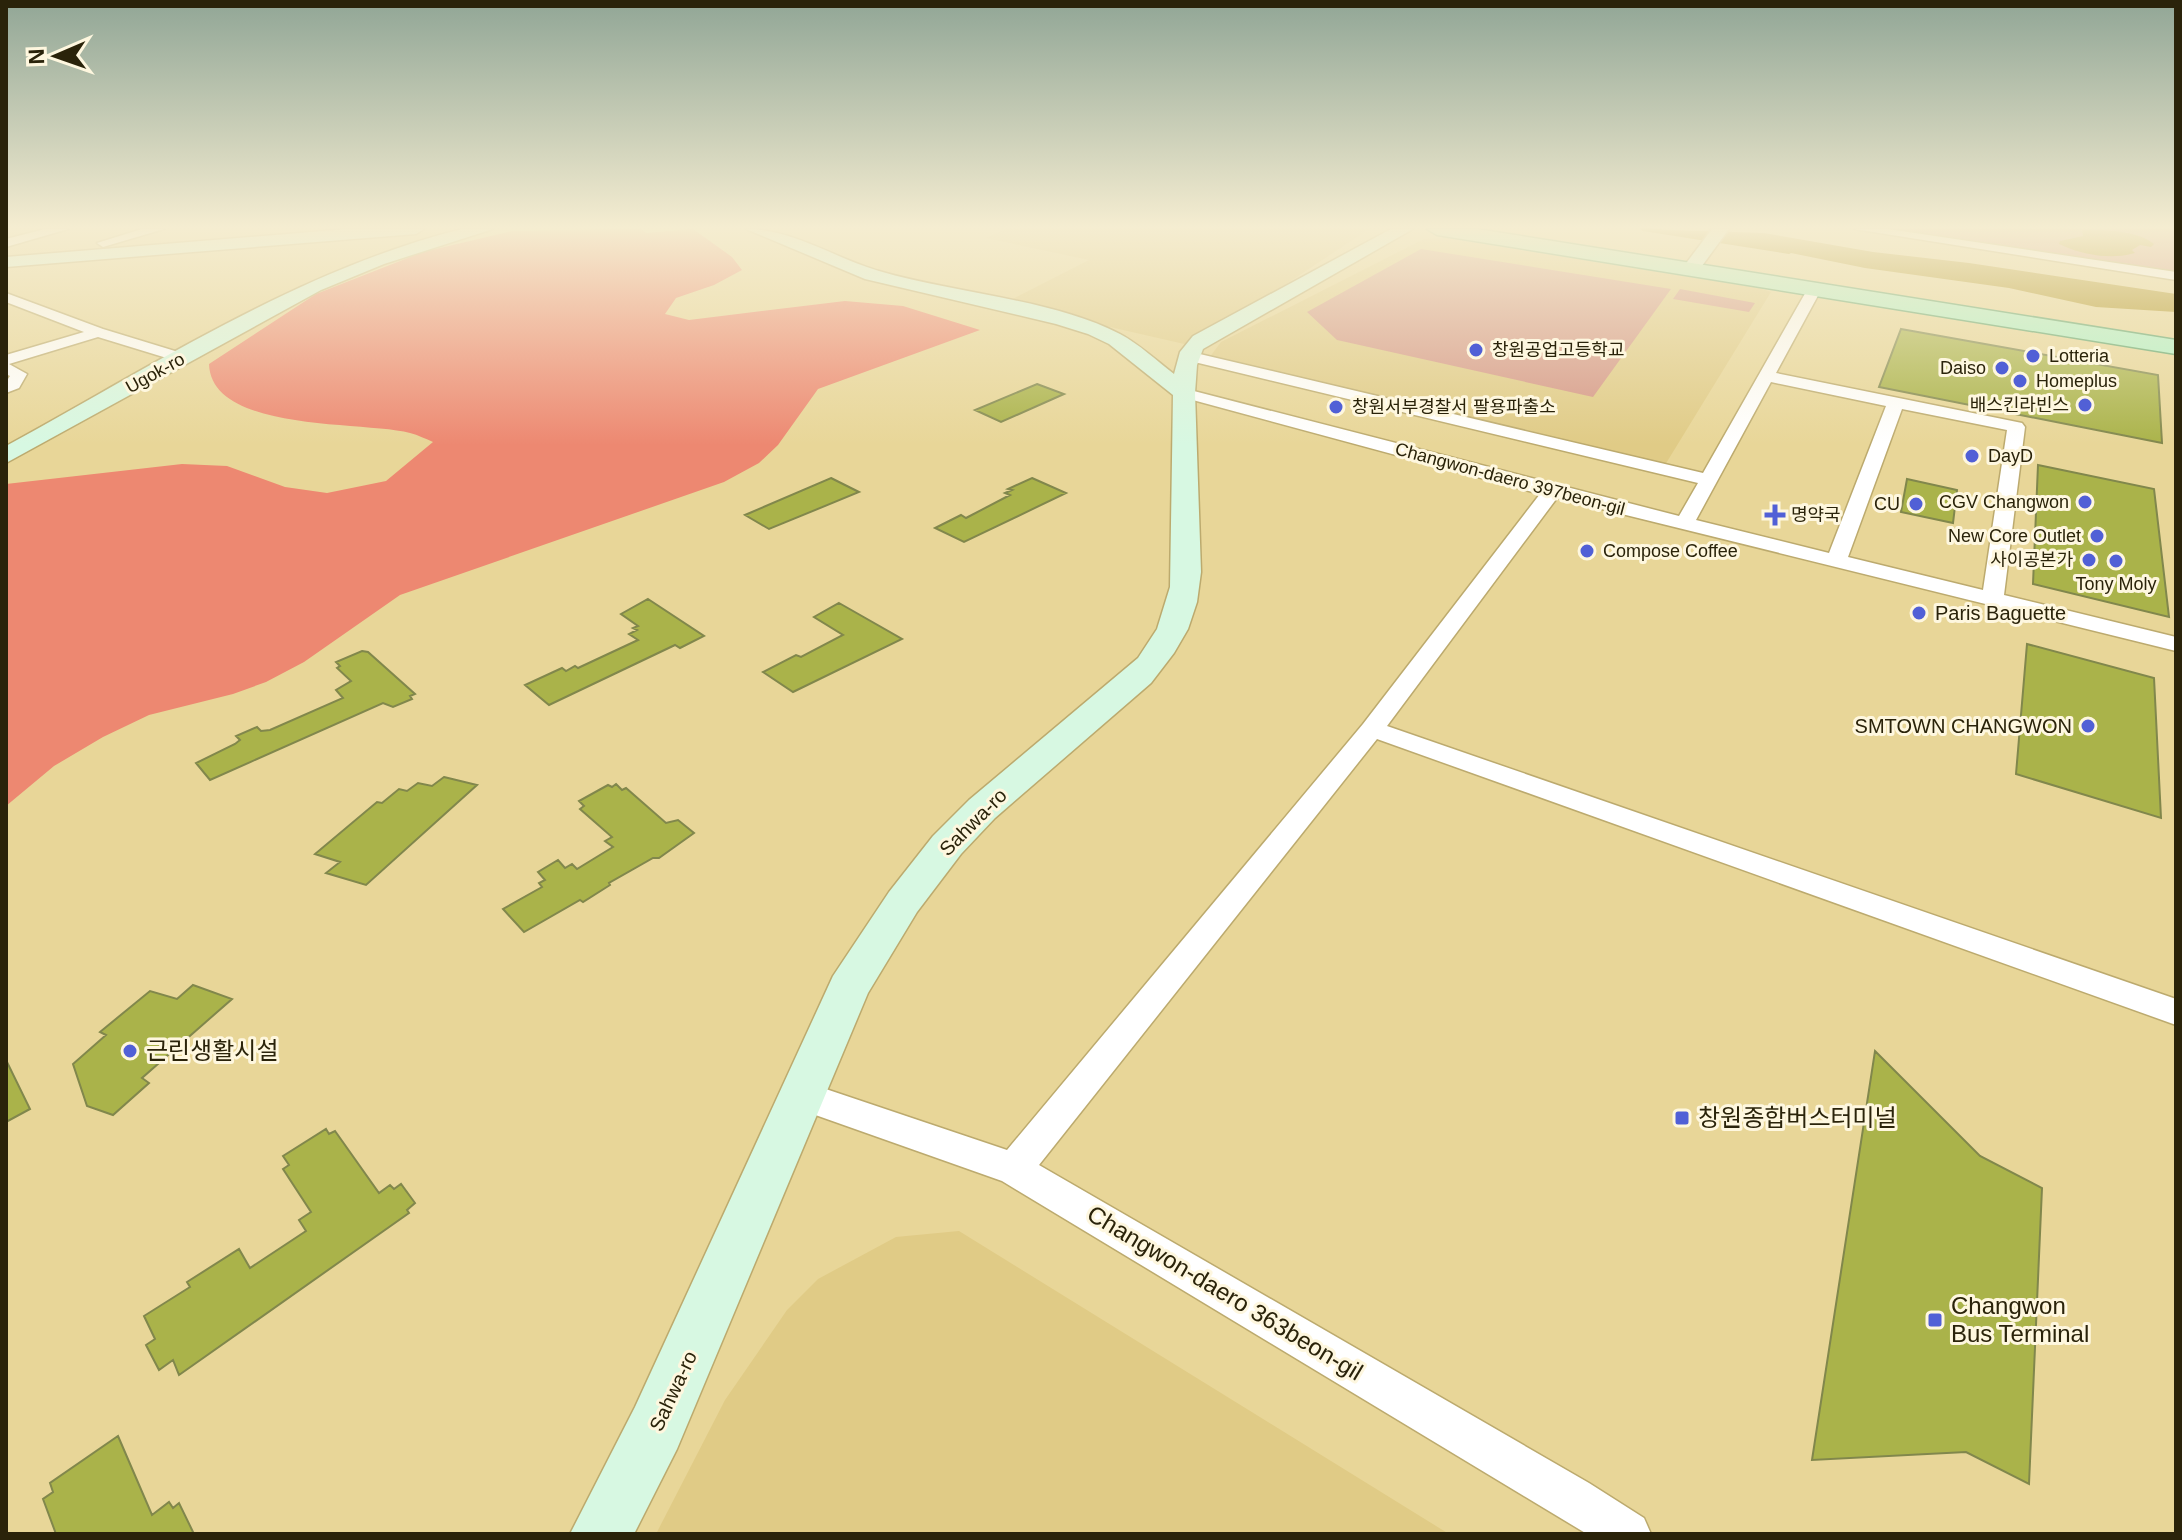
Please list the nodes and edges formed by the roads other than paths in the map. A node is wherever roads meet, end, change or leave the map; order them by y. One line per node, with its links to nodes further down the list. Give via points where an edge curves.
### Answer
1 (15, 301): 8 (street)
2 (284, 301): 14 (street, Ugok-ro)
3 (984, 301): 17 (street, via 1095,330)
4 (1273, 301): 17 (street, via 1200,340)
5 (1808, 301): 18 (street)
6 (1880, 301): 10 (main road)
7 (1911, 301): 12 (main road)
8 (22, 304): 9 (street); 11 (street)
9 (6, 308)
10 (2040, 327): 12 (main road); 13 (main road)
11 (98, 332): 14 (street); 15 (street)
12 (2176, 346)
13 (2176, 357)
14 (183, 358): 21 (street, Ugok-ro)
15 (6, 360)
16 (6, 368): 19 (street, via 19,374)
17 (1186, 375): 22 (street); 23 (street, Changwon-daero 397beon-gil); 30 (street, Sahwa-ro, via 1186,572 1173,630 1139,676 947,845 848,988)
18 (1766, 376): 20 (street); 22 (street)
19 (6, 388)
20 (1896, 402): 25 (street); 26 (street, via 2016,427)
21 (6, 456)
22 (1709, 480): 24 (street)
23 (1552, 491): 24 (street, Changwon-daero 397beon-gil); 28 (street)
24 (1685, 523): 25 (street, Changwon-daero 397beon-gil)
25 (1836, 561): 26 (street, Changwon-daero 397beon-gil)
26 (1993, 599): 27 (street, Changwon-daero 397beon-gil)
27 (2176, 644)
28 (1372, 729): 29 (street); 31 (street)
29 (2176, 1012)
30 (802, 1096): 31 (street, Changwon-daero 363beon-gil); 32 (street, Sahwa-ro, via 663,1415)
31 (1014, 1169): 33 (street, Changwon-daero 363beon-gil)
32 (601, 1534)
33 (1628, 1534)

